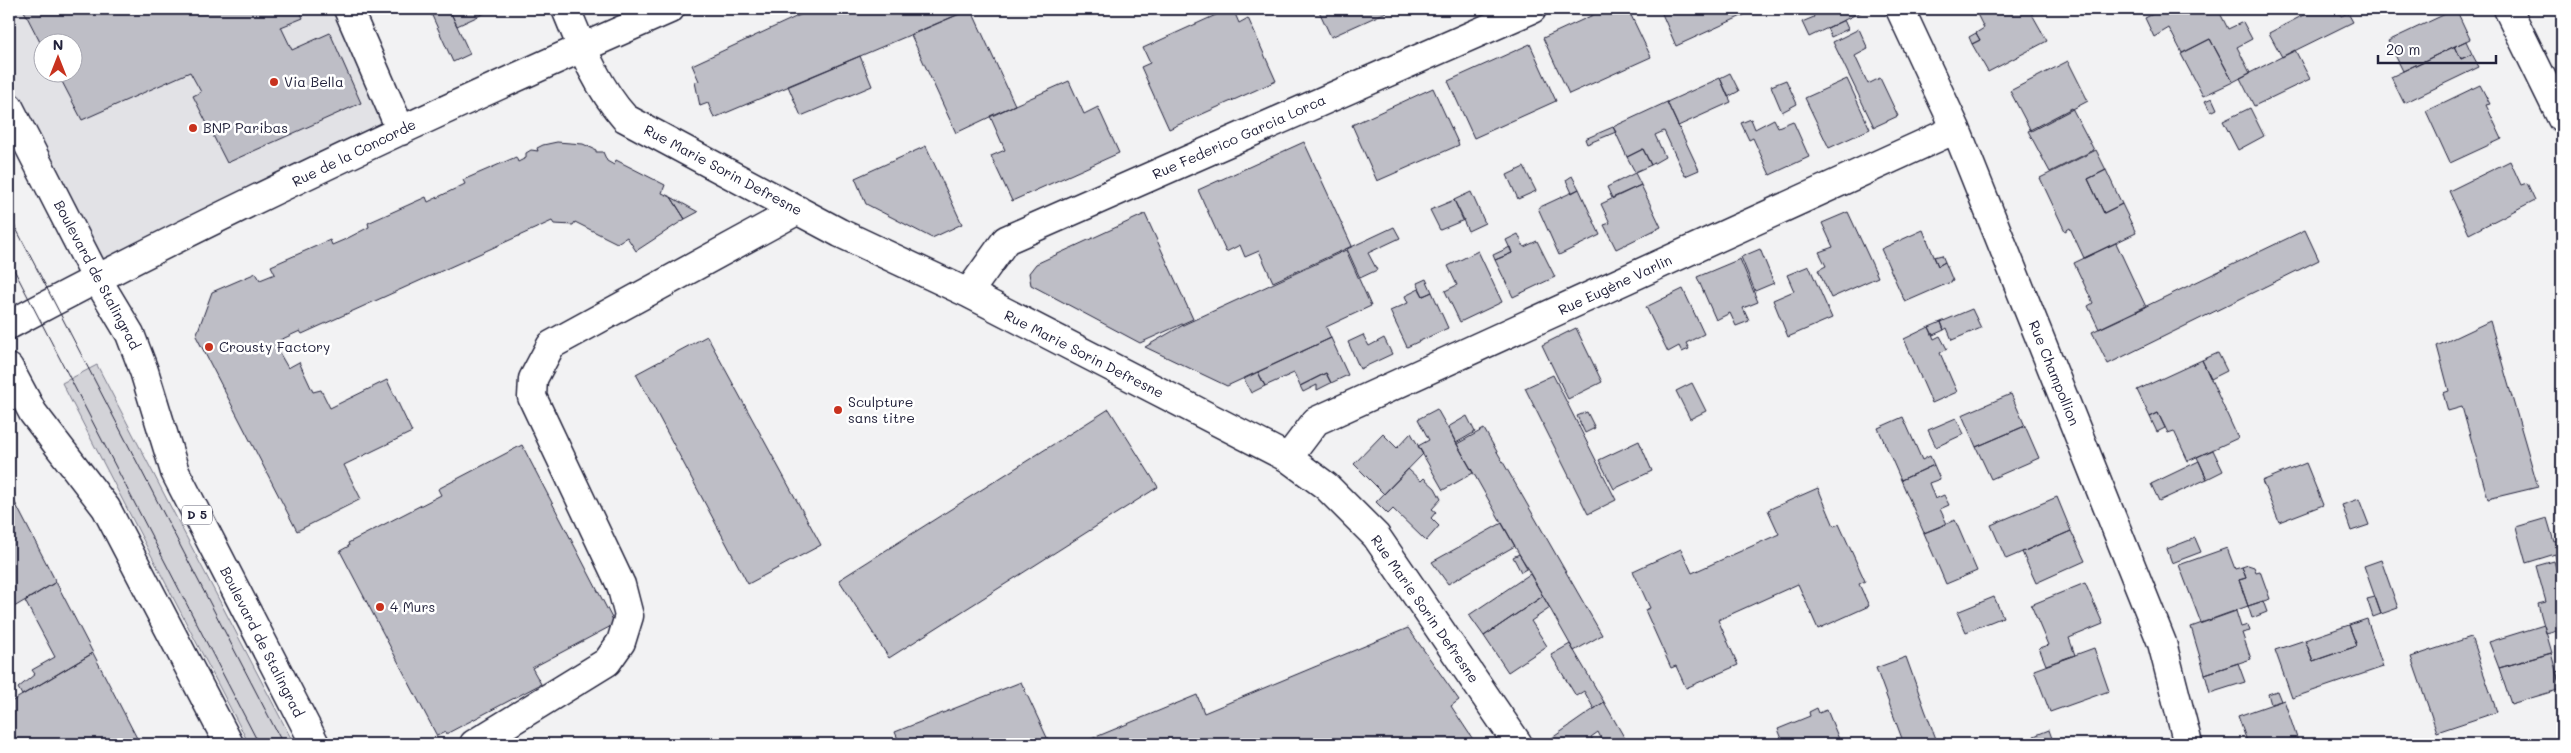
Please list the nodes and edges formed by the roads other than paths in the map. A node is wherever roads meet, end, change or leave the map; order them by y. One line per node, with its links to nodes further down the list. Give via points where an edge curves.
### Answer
1 (348, 9): 11 (street)
2 (566, 9): 7 (street, Rue Marie Sorin Defresne)
3 (670, 9): 7 (street, Rue de la Concorde)
4 (1532, 9): 14 (street, Rue Federico Garcia Lorca, via 1006,240)
5 (1900, 9): 10 (street, Rue Champollion)
6 (2508, 9): 9 (street)
7 (582, 48): 11 (street, Rue de la Concorde); 12 (street, Rue Marie Sorin Defresne, via 608,99 625,118)
8 (9, 107): 13 (street, Boulevard de Stalingrad / D 5)
9 (2562, 119)
10 (1956, 129): 17 (street, Rue Eugène Varlin, via 1316,421); 22 (street, Rue Champollion, via 2162,643)
11 (400, 131): 13 (street, Rue de la Concorde)
12 (798, 210): 14 (street, Rue Marie Sorin Defresne); 20 (street, via 552,345 533,379 532,397 621,585 629,616 621,642 607,662)
13 (97, 279): 15 (street, Rue de la Concorde); 19 (street, Boulevard de Stalingrad / D 5, via 135,345 174,472)
14 (968, 293): 17 (street, Rue Marie Sorin Defresne)
15 (9, 326)
16 (9, 368): 18 (street, via 33,413 106,508)
17 (1288, 458): 21 (street, Rue Marie Sorin Defresne, via 1326,486 1376,536)
18 (229, 744)
19 (315, 744)
20 (474, 744)
21 (1518, 744)
22 (2188, 744)

